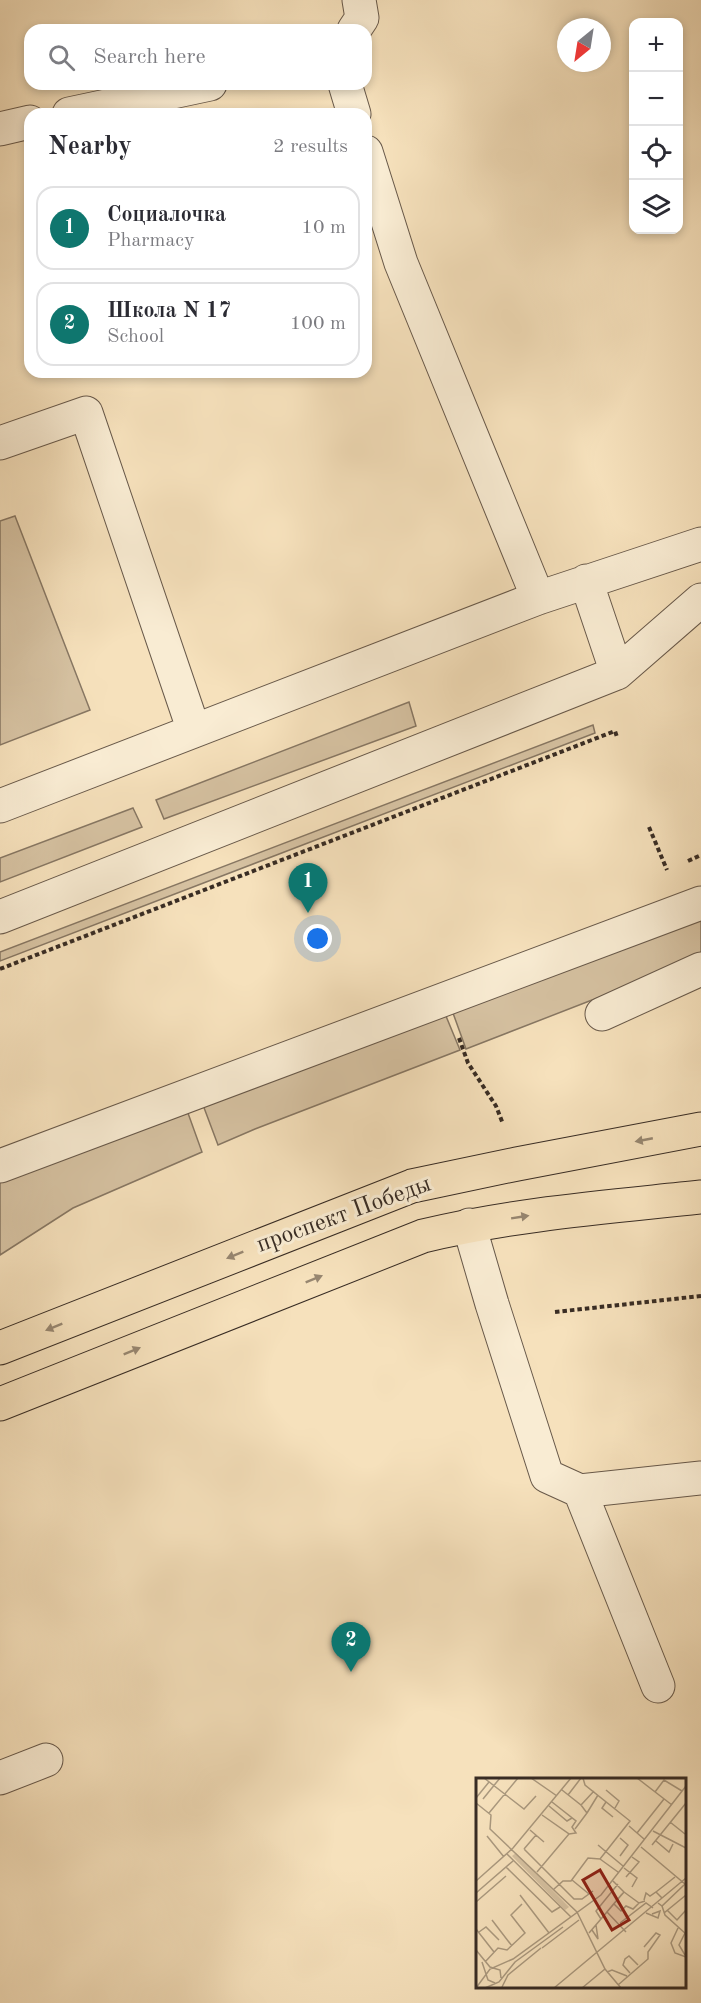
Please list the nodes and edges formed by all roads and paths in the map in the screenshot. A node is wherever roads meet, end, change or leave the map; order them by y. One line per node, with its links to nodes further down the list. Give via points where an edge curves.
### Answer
1 (359, 0): 2 (lane, via 362,18)
2 (358, 24)
3 (182, 90): 5 (lane)
4 (347, 90): 6 (lane)
5 (97, 108)
6 (352, 108)
7 (24, 123): 8 (lane)
8 (0, 129)
9 (372, 171): 13 (lane, via 401,263)
10 (0, 443): 16 (lane, via 86,413)
11 (701, 544): 12 (lane)
12 (586, 581): 13 (lane); 15 (lane)
13 (538, 598): 16 (lane)
14 (701, 600): 15 (lane)
15 (617, 673): 20 (lane)
16 (194, 731): 18 (lane)
17 (617, 737): 21 (path, via 615,731)
18 (0, 806)
19 (701, 903): 23 (lane)
20 (0, 917)
21 (0, 969)
22 (701, 969): 24 (lane)
23 (444, 1000): 25 (path, via 468,1063 496,1106); 27 (lane)
24 (602, 1014)
25 (504, 1127)
26 (701, 1129): 32 (main road, проспект Победы, one-way to 32, via 412,1186)
27 (0, 1166)
28 (701, 1197): 29 (main road, проспект Победы, one-way to 28)
29 (469, 1225): 33 (main road, проспект Победы, one-way to 29, via 423,1236); 35 (lane, via 547,1476)
30 (701, 1296): 31 (path)
31 (555, 1312)
32 (0, 1348)
33 (0, 1404)
34 (701, 1478): 35 (lane)
35 (580, 1491): 36 (lane)
36 (658, 1686)
37 (46, 1760): 38 (lane)
38 (0, 1778)

